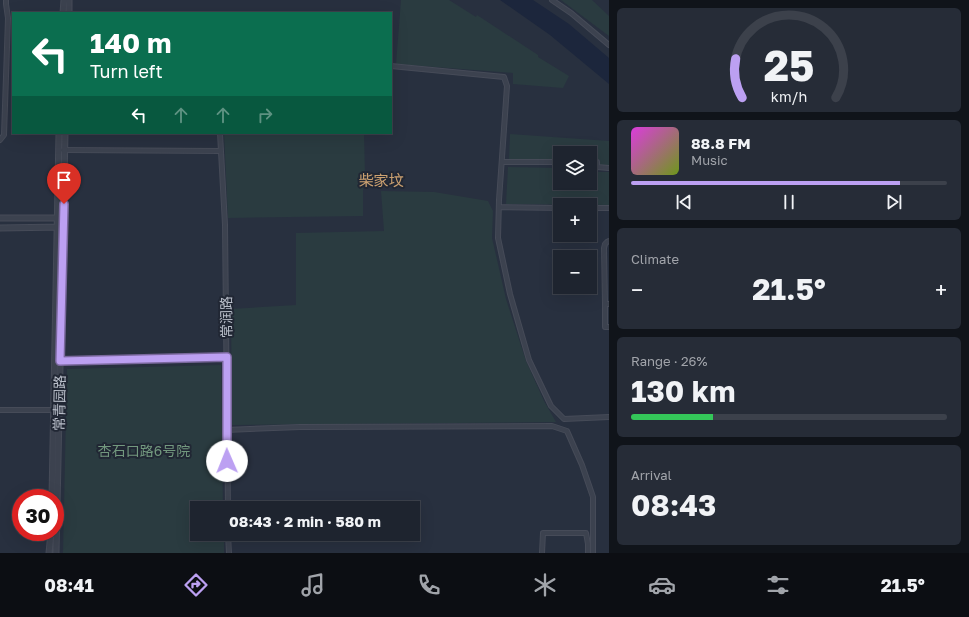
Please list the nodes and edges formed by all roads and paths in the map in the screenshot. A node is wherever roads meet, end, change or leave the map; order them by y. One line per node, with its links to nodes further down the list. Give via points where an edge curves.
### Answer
1 (6, 0): 7 (street)
2 (64, 0): 5 (street)
3 (69, 0): 6 (street)
4 (552, 0): 9 (street)
5 (63, 12)
6 (69, 12)
7 (8, 18): 8 (street); 14 (street, via 4,135)
8 (12, 18)
9 (609, 45)
10 (392, 66): 18 (street, via 504,77 508,86)
11 (59, 134): 15 (street, 常青园路)
12 (65, 134): 16 (street, 常青园路)
13 (220, 134): 17 (street, 常润路)
14 (0, 140)
15 (59, 150): 16 (street); 27 (street, 常青园路)
16 (65, 150): 17 (street); 27 (street, 常青园路)
17 (220, 151): 33 (street, 常润路, via 225,225)
18 (502, 162): 19 (street); 22 (street)
19 (553, 162)
20 (597, 167): 21 (street)
21 (609, 168)
22 (499, 208): 23 (street); 37 (street, via 498,238 510,294 530,360 551,406)
23 (553, 208)
24 (597, 208): 25 (street)
25 (609, 208)
26 (0, 218): 27 (street)
27 (60, 218): 28 (street, 常青园路)
28 (60, 227): 29 (street); 34 (street, 常青园路); 36 (street, 常青园路)
29 (0, 228)
30 (609, 242): 31 (street, via 604,248)
31 (607, 304): 32 (street, via 605,327)
32 (609, 327)
33 (227, 357): 34 (street); 40 (street, 常润路)
34 (60, 361): 48 (street, 常青园路)
35 (0, 410): 36 (street)
36 (54, 410): 41 (street, 常青园路)
37 (564, 418): 38 (street); 39 (street)
38 (609, 418)
39 (561, 429): 40 (street, via 537,426 300,427); 44 (street, via 567,430 593,497)
40 (226, 430): 42 (street, 常润路)
41 (52, 489)
42 (228, 501)
43 (587, 536): 44 (street); 50 (street, via 586,533 543,533); 51 (street)
44 (593, 536): 52 (street)
45 (51, 541): 47 (street)
46 (228, 541): 49 (street)
47 (50, 553)
48 (56, 553)
49 (229, 553)
50 (542, 553)
51 (588, 553)
52 (593, 553)

